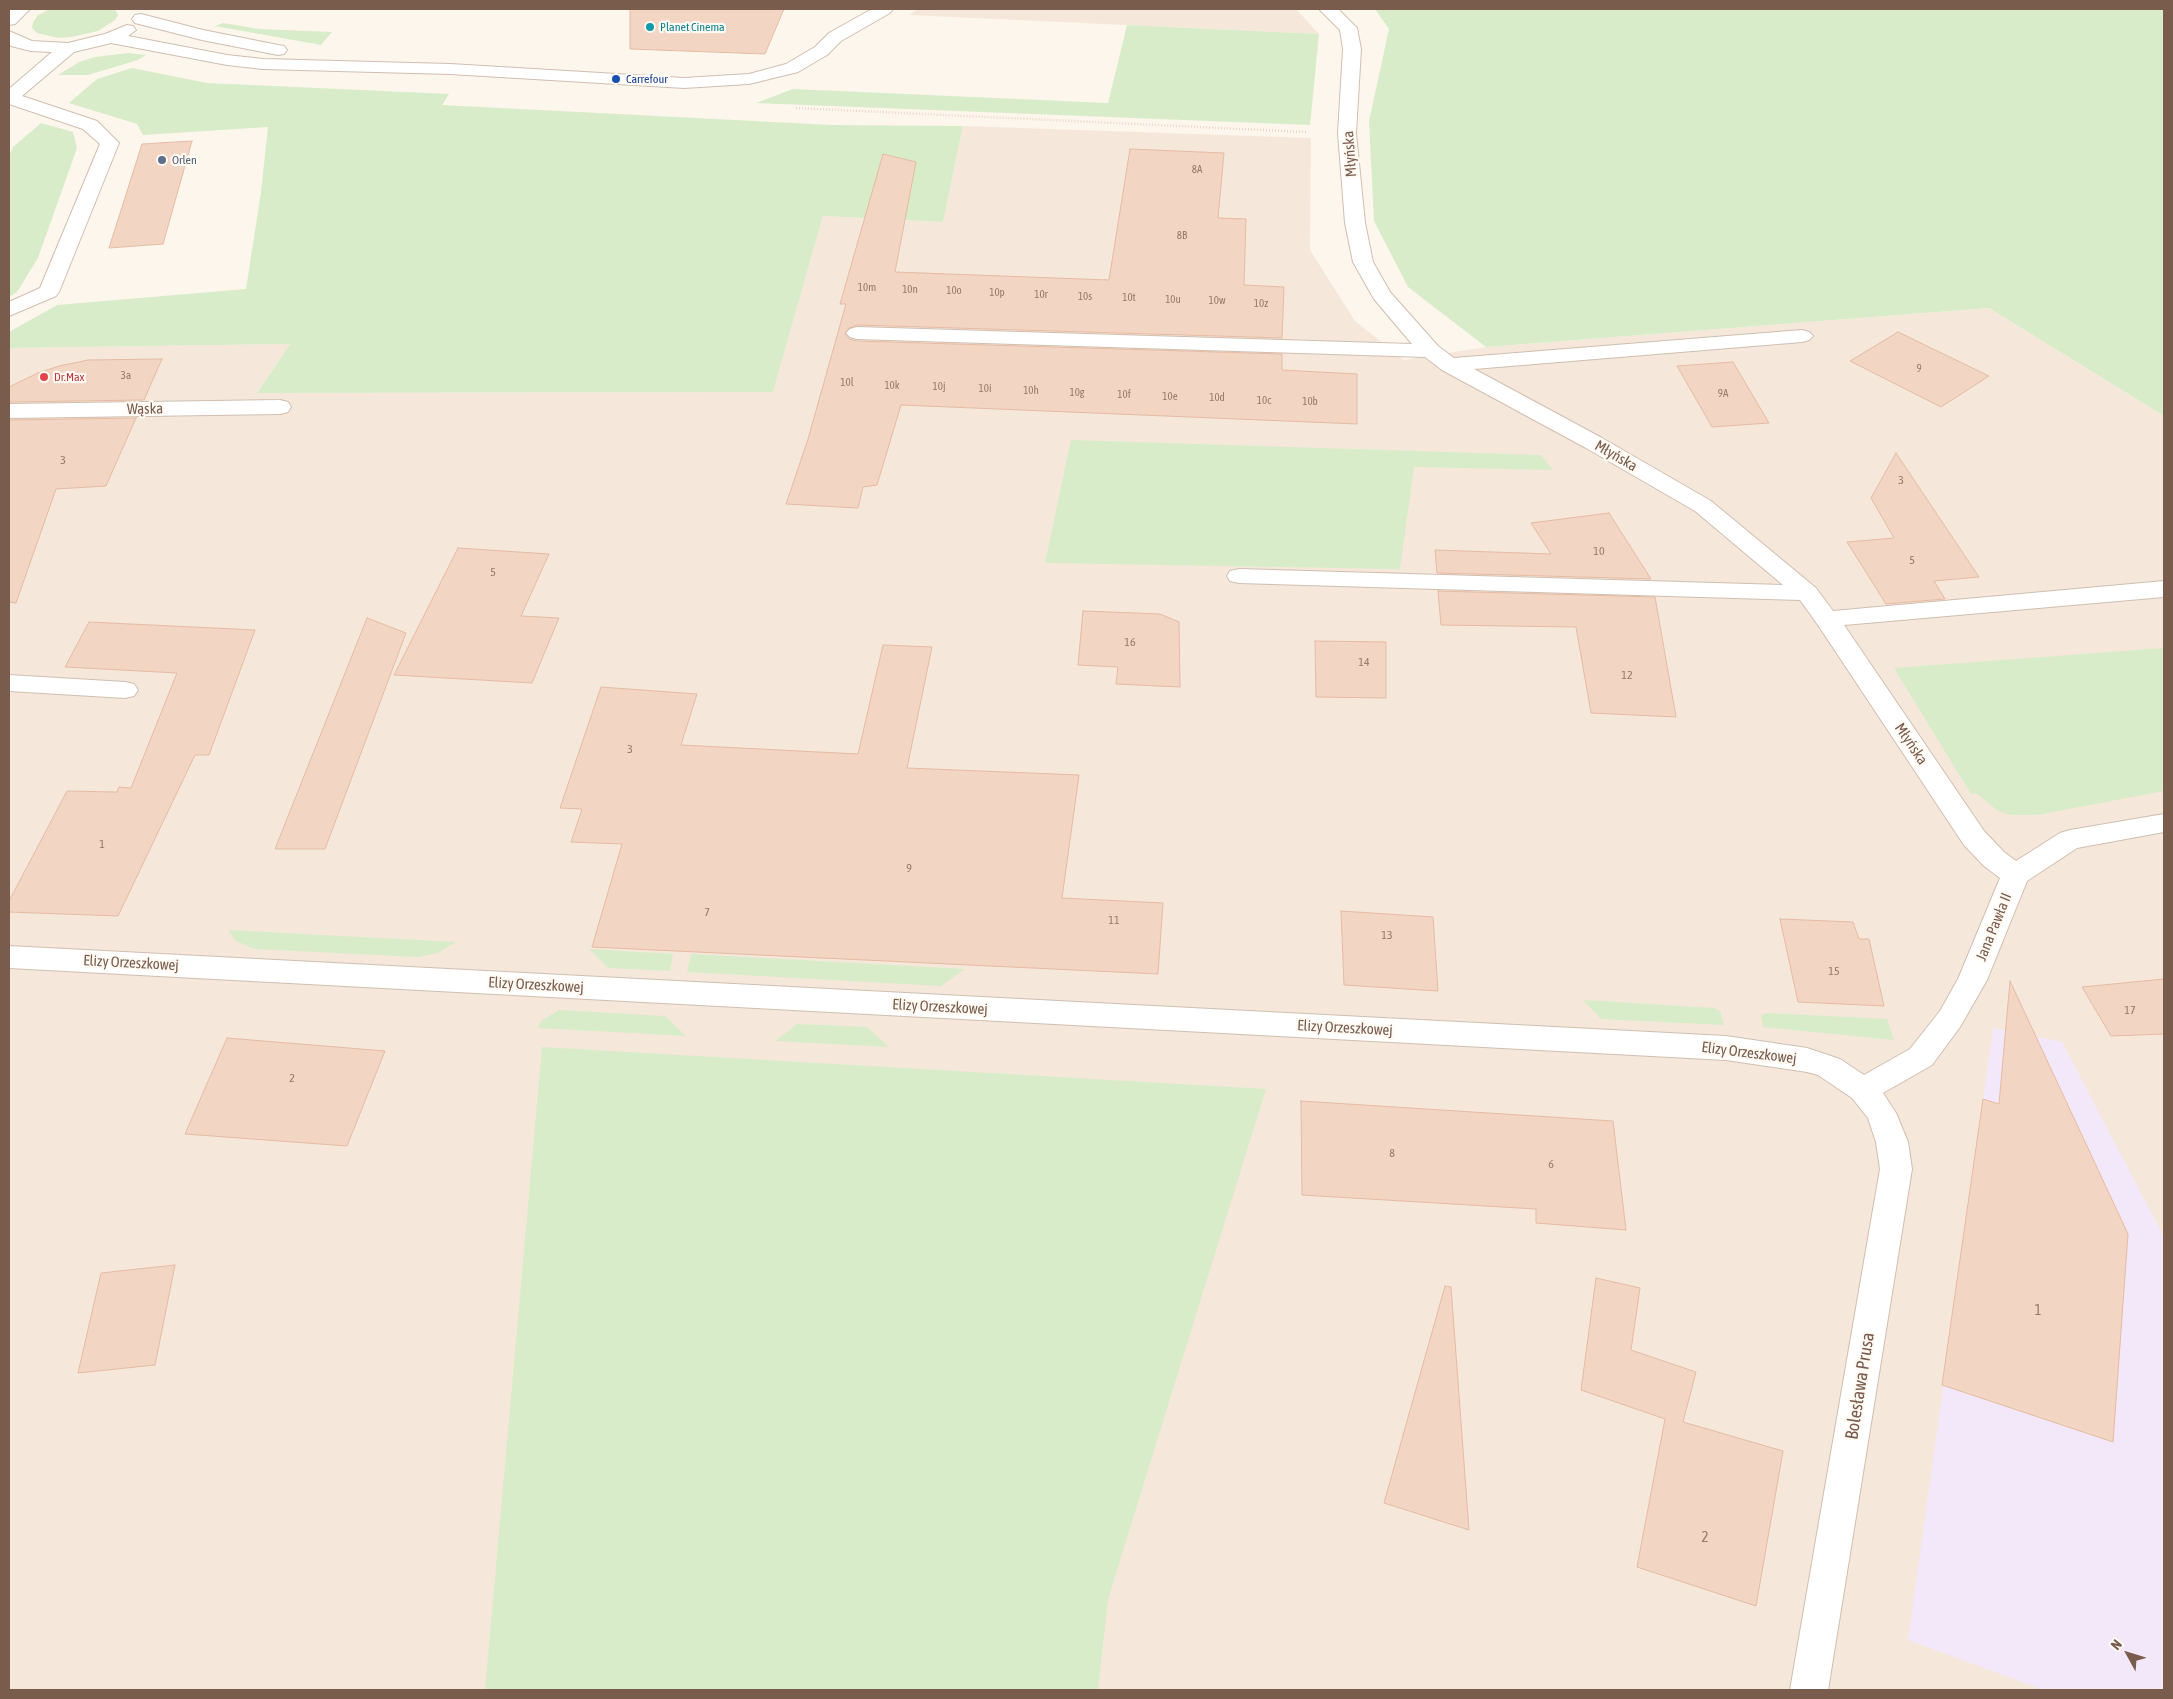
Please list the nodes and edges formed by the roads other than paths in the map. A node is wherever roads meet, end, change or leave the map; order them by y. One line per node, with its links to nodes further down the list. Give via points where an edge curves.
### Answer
1 (21, 9): 6 (street)
2 (851, 9): 7 (street)
3 (884, 9): 7 (street)
4 (1328, 9): 16 (street, Młyńska, via 1348,28 1352,49 1347,133 1355,223 1363,262 1381,295)
5 (142, 14): 8 (street, via 134,26); 11 (street, via 202,35)
6 (9, 20)
7 (835, 37): 11 (street, via 821,51 792,68 749,79 693,82)
8 (111, 38): 10 (street); 11 (street, via 227,60 264,64)
9 (12, 44): 10 (street)
10 (68, 48): 12 (street)
11 (360, 65)
12 (9, 98): 13 (street, via 90,125 110,143 49,292)
13 (9, 310)
14 (857, 333): 16 (street)
15 (1802, 336): 17 (street)
16 (1430, 351): 17 (street, Młyńska)
17 (1450, 365): 22 (street, Młyńska, via 1703,506)
18 (280, 407): 19 (street, Wąska)
19 (9, 411)
20 (1239, 576): 22 (street)
21 (2164, 589): 23 (street)
22 (1807, 593): 23 (street, Młyńska)
23 (1827, 619): 27 (street, Młyńska, via 1974,838)
24 (9, 683): 25 (street)
25 (125, 690)
26 (2164, 823): 27 (street, Jana Pawła II, via 2070,840)
27 (2015, 875): 29 (street, Jana Pawła II, via 1972,980 1950,1019 1921,1057)
28 (9, 957): 29 (street, Elizy Orzeszkowej, via 1726,1048 1807,1060 1829,1068)
29 (1863, 1090): 30 (street, Bolesława Prusa, via 1881,1113 1892,1142 1896,1169)
30 (1809, 1690)

